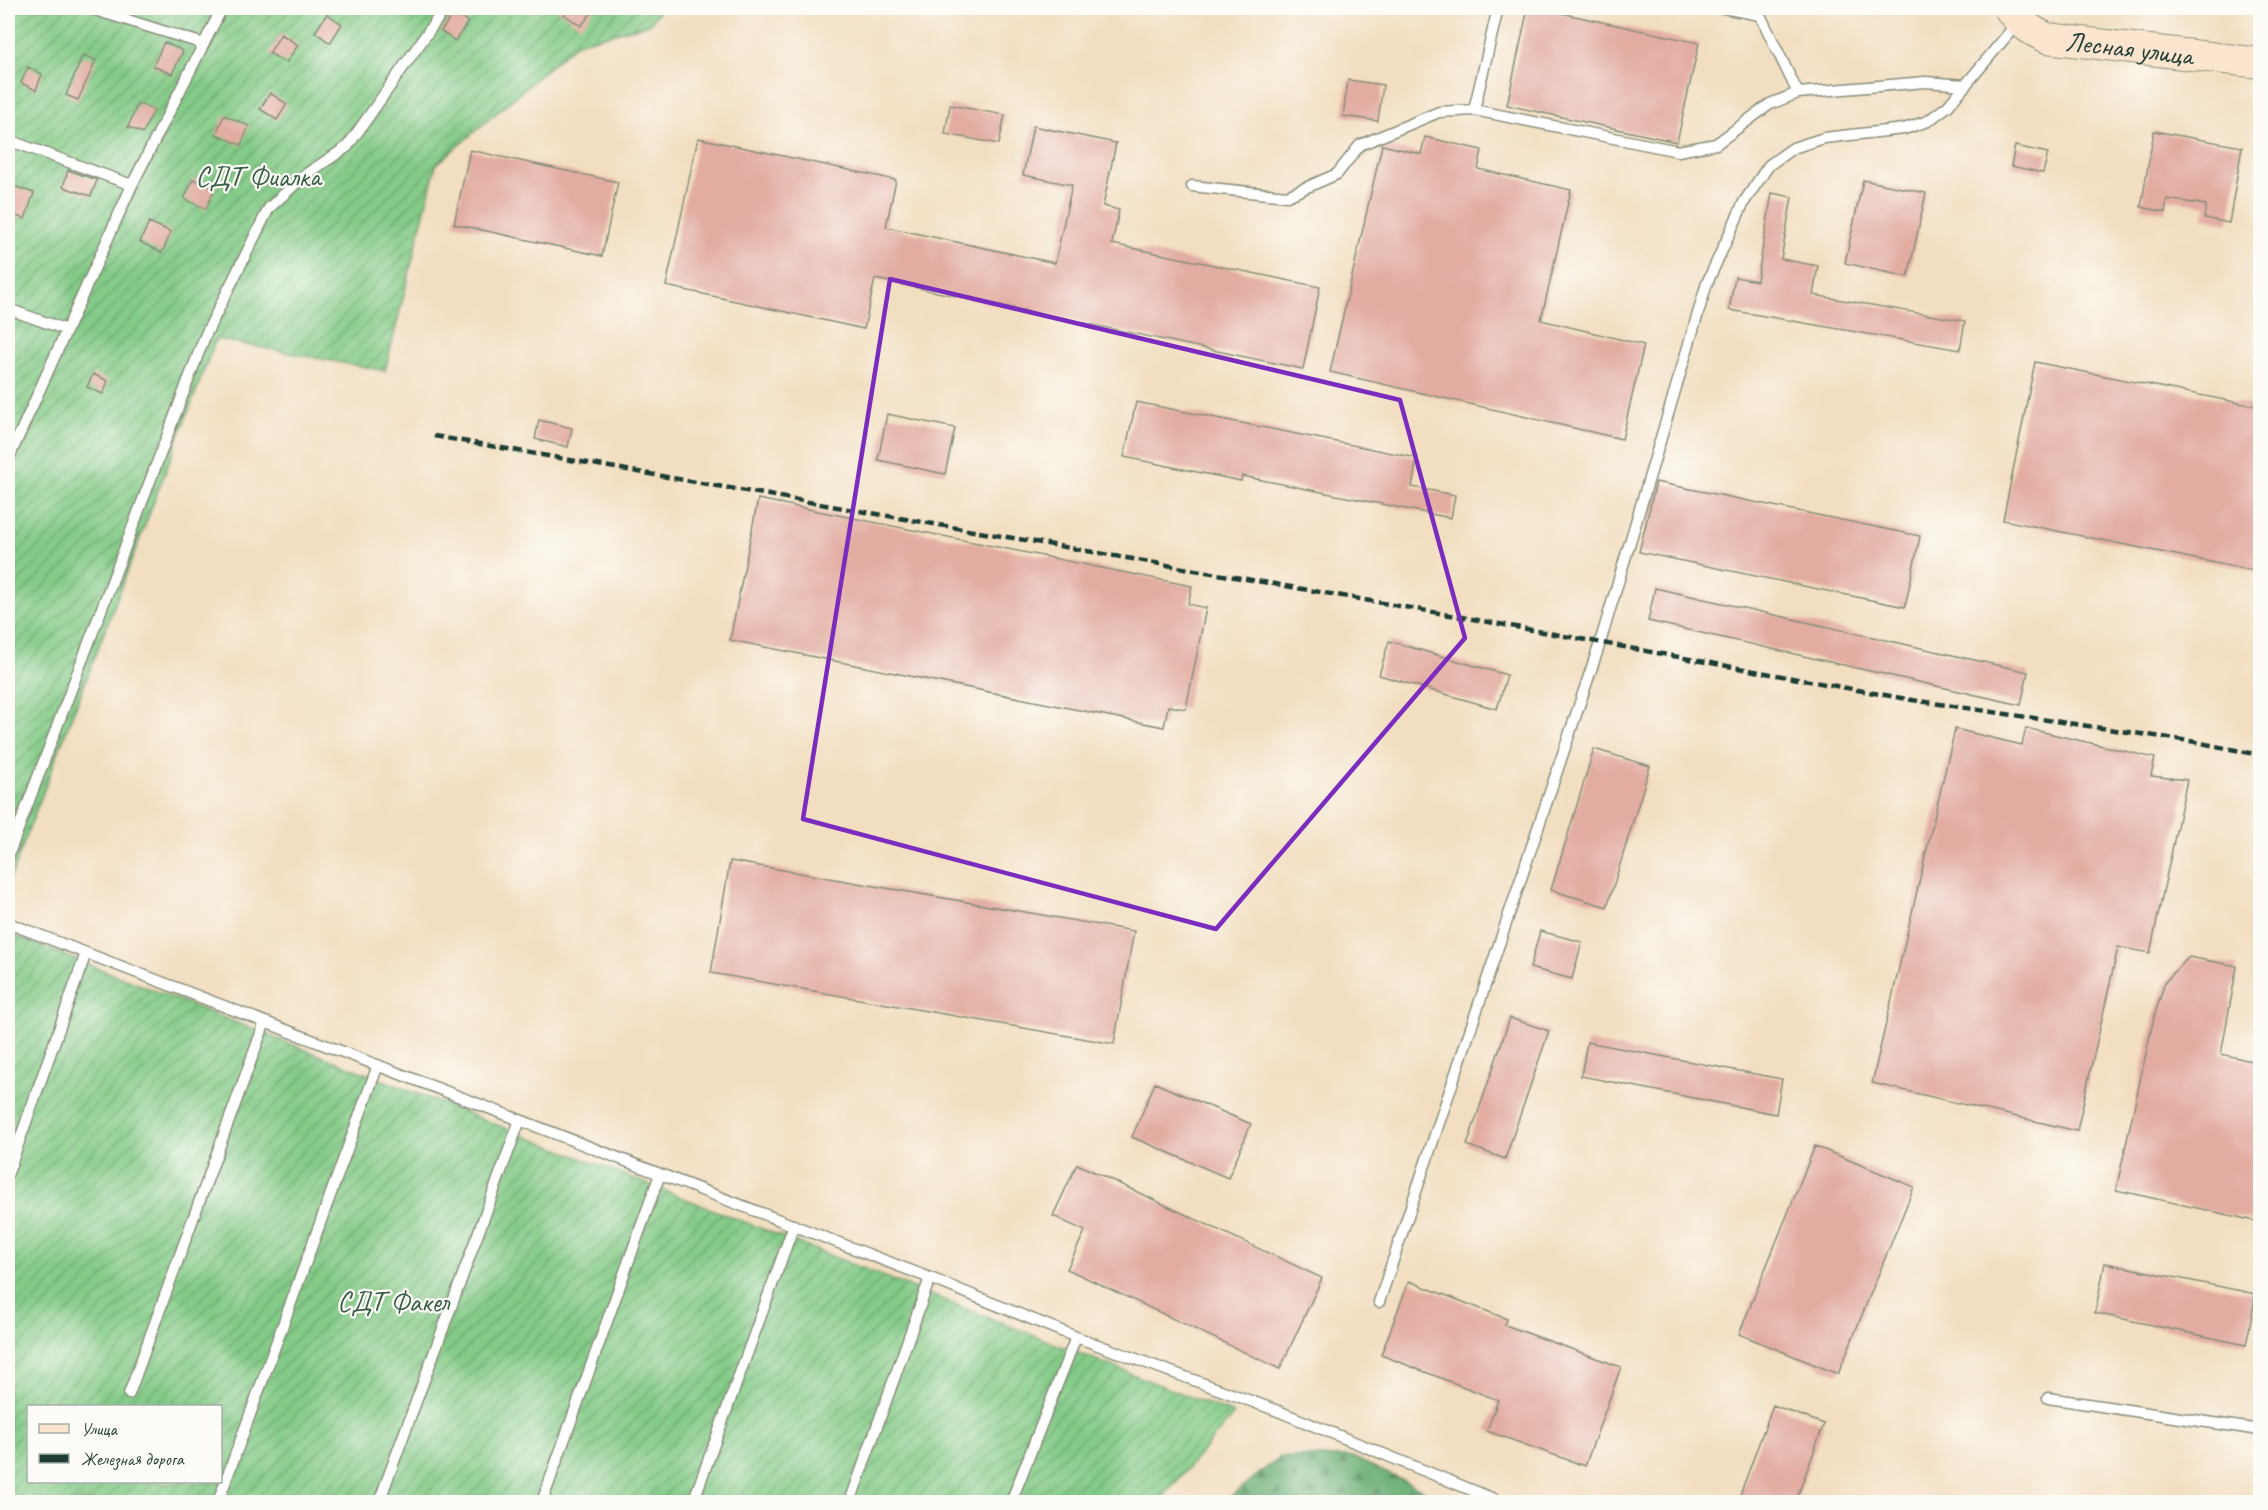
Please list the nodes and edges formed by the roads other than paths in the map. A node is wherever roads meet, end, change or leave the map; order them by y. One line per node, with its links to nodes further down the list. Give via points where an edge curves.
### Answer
1 (89, 8): 7 (lane)
2 (222, 8): 7 (lane)
3 (445, 8): 18 (lane, via 346,147 305,175 269,208 205,336)
4 (1498, 8): 11 (lane)
5 (1723, 8): 10 (lane, via 1760,15)
6 (2014, 14): 8 (street, Лесная улица, via 2031,31 2047,38); 9 (lane)
7 (204, 44): 13 (lane)
8 (2260, 63)
9 (1966, 85): 10 (lane, via 1925,82); 28 (lane, via 1928,121 1904,129 1824,138 1793,148 1769,165 1744,202 1707,283 1600,643)
10 (1798, 93): 11 (lane, via 1770,104 1716,144 1678,151)
11 (1474, 110): 14 (lane, via 1439,112 1360,145 1336,174 1287,196)
12 (8, 140): 13 (lane)
13 (132, 185): 16 (lane)
14 (1192, 186)
15 (8, 309): 16 (lane)
16 (67, 330): 17 (lane)
17 (8, 459)
18 (8, 856)
19 (8, 923): 20 (lane)
20 (86, 953): 21 (lane); 24 (lane)
21 (266, 1022): 22 (lane); 30 (lane)
22 (378, 1065): 23 (lane); 33 (lane)
23 (520, 1120): 25 (lane); 34 (lane)
24 (8, 1173)
25 (660, 1174): 26 (lane); 35 (lane)
26 (794, 1225): 27 (lane); 36 (lane)
27 (930, 1278): 29 (lane); 37 (lane)
28 (1379, 1302)
29 (1076, 1337): 38 (lane); 39 (lane, via 1278,1411)
30 (129, 1394)
31 (2048, 1398): 32 (lane)
32 (2260, 1430)
33 (218, 1503)
34 (379, 1503)
35 (542, 1503)
36 (693, 1503)
37 (850, 1503)
38 (1011, 1503)
39 (1501, 1503)

